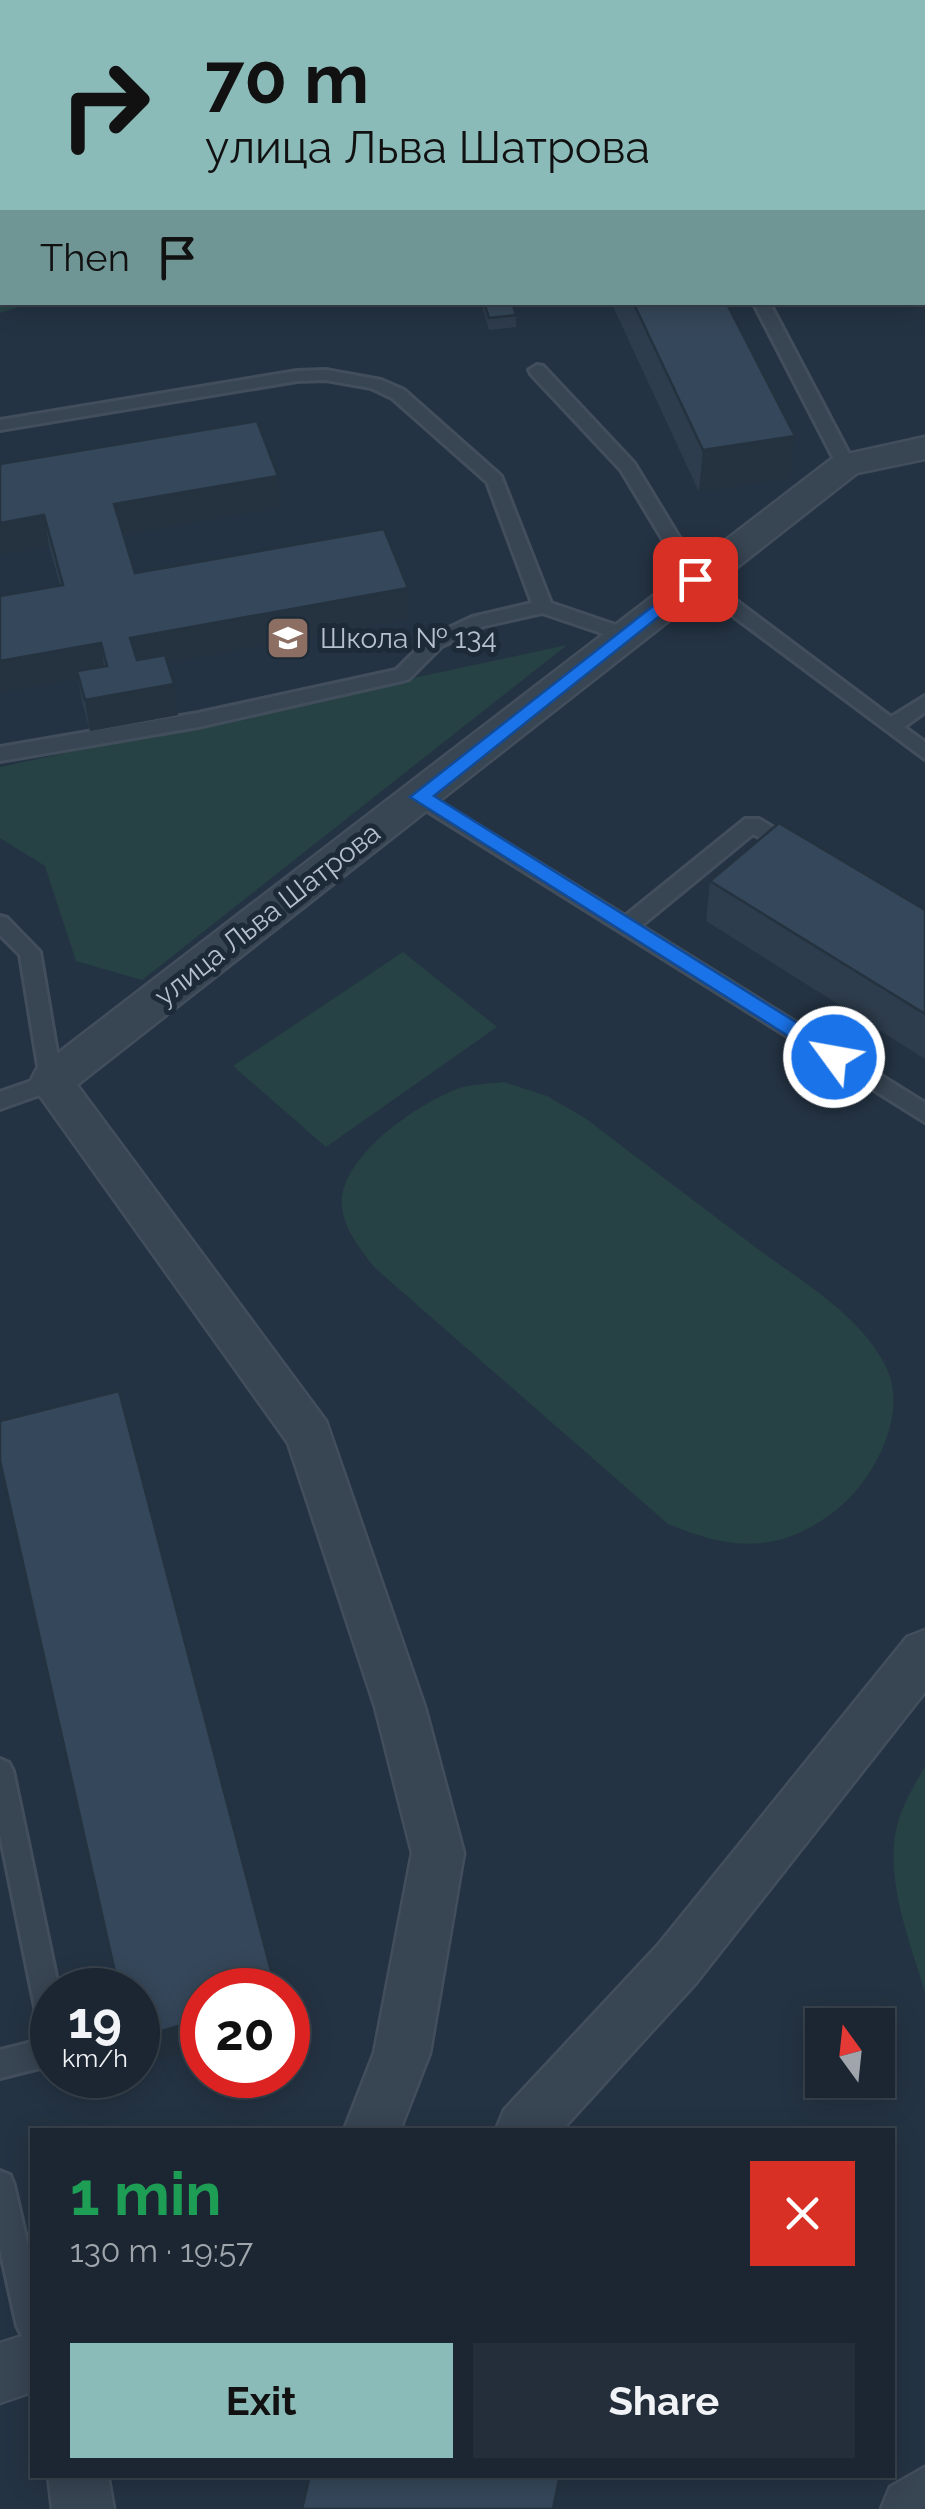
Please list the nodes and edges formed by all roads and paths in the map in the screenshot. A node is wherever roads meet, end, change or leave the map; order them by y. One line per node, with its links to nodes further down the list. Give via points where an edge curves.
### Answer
1 (764, 305): 5 (lane)
2 (537, 370): 6 (lane, via 628,468)
3 (0, 425): 7 (lane, via 297,376 375,384 398,394 494,480)
4 (925, 448): 5 (street, улица Льва Шатрова)
5 (846, 465): 6 (street, улица Льва Шатрова)
6 (695, 579): 8 (street, улица Льва Шатрова); 10 (lane)
7 (543, 607): 8 (lane); 12 (lane, via 479,621 434,642 402,675)
8 (626, 635): 13 (street, улица Льва Шатрова)
9 (925, 702): 10 (lane)
10 (891, 727): 11 (lane)
11 (925, 752)
12 (0, 754)
13 (420, 797): 16 (lane); 17 (street, улица Льва Шатрова)
14 (815, 862): 16 (lane, via 752,824)
15 (0, 922): 17 (lane, via 30,952)
16 (626, 926): 19 (lane)
17 (51, 1082): 18 (lane); 25 (street, via 309,1436 400,1707 438,1853 402,2052)
18 (0, 1100)
19 (925, 1114)
20 (925, 1653): 26 (street, via 677,1964)
21 (0, 1770): 22 (lane)
22 (41, 1968)
23 (30, 2056): 24 (lane)
24 (0, 2064)
25 (373, 2128)
26 (526, 2128)
27 (0, 2185): 28 (lane)
28 (30, 2317)
29 (30, 2364): 30 (street)
30 (0, 2373)
31 (78, 2478): 33 (street)
32 (925, 2498): 34 (street)
33 (83, 2509)
34 (912, 2509)

